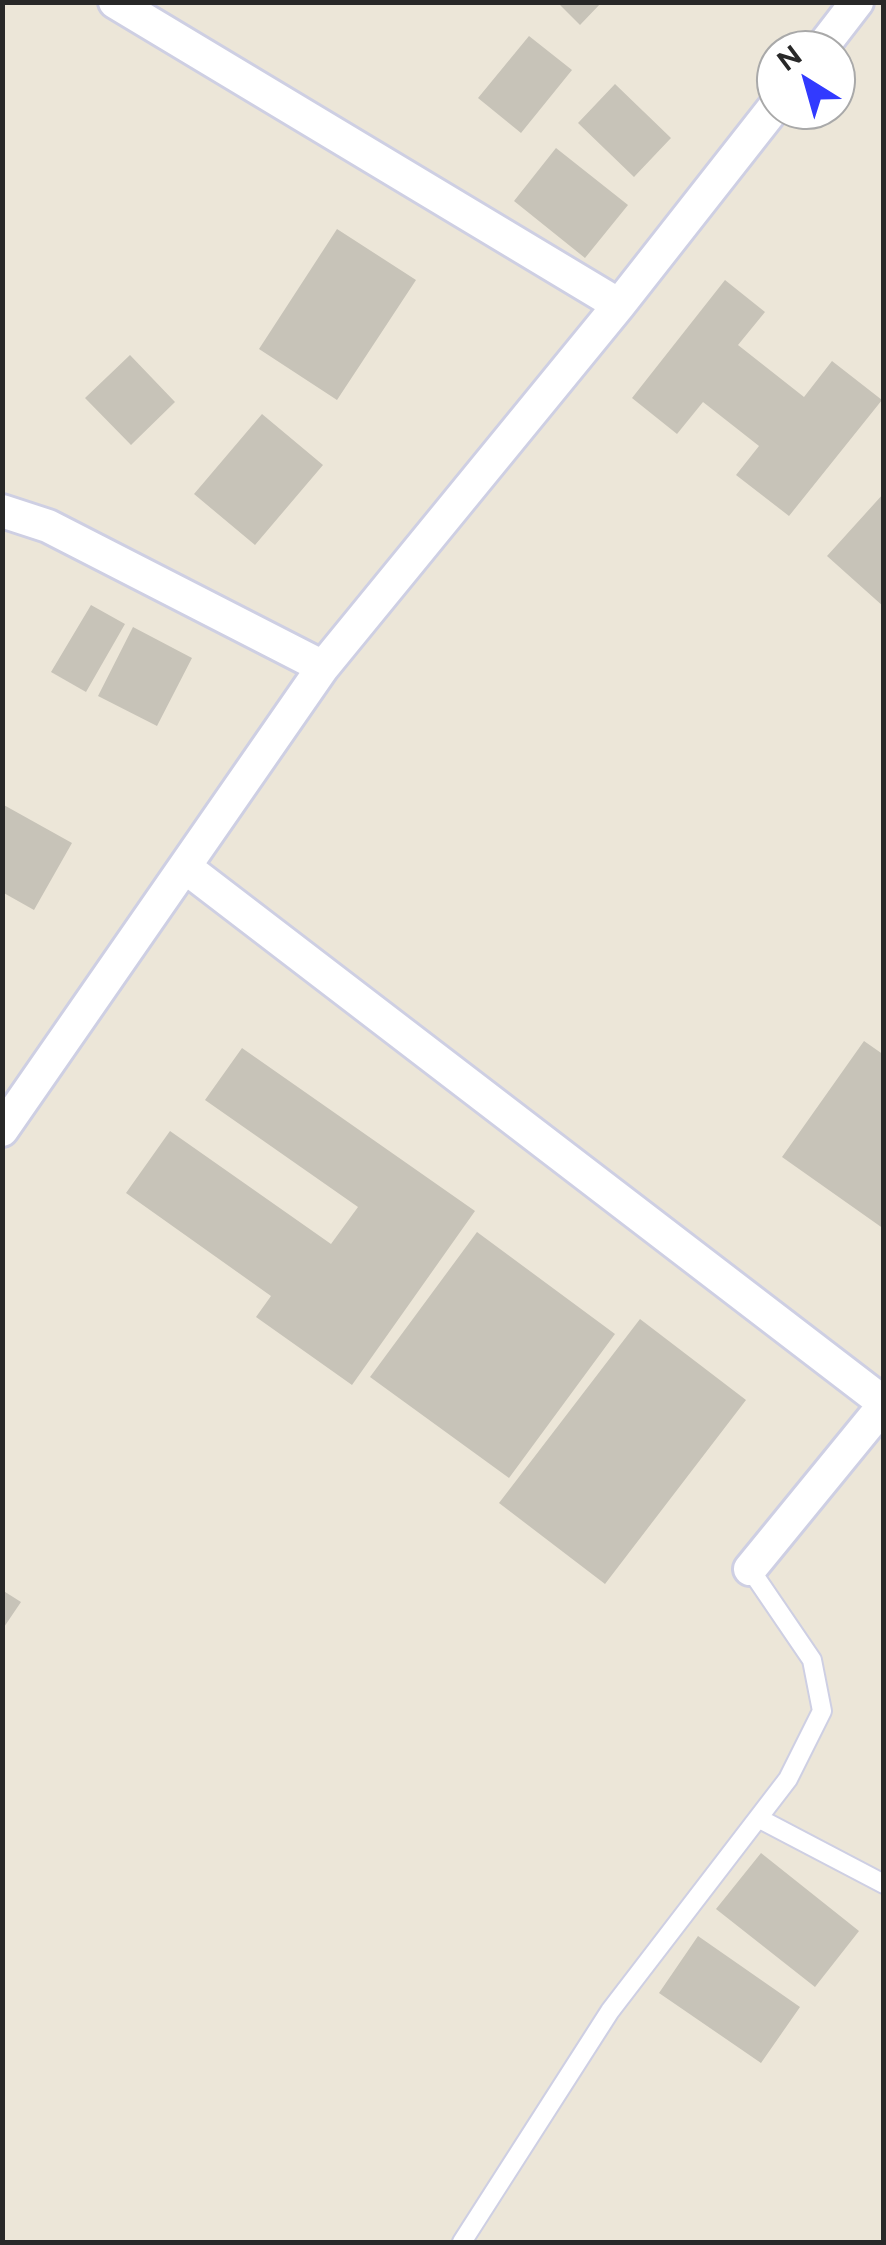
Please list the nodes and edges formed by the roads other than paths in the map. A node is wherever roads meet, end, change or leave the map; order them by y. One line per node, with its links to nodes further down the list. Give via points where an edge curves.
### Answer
1 (116, 2): 5 (street)
2 (857, 2): 3 (street)
3 (835, 30)
4 (757, 130): 5 (street)
5 (618, 306): 7 (street)
6 (2, 511): 7 (street, via 48,526)
7 (323, 667): 8 (street)
8 (185, 866): 9 (street); 10 (street)
9 (4, 1126)
10 (884, 1404): 11 (street)
11 (750, 1568): 12 (lane, via 812,1660 822,1711 788,1779)
12 (758, 1818): 13 (lane); 14 (lane, via 610,2010)
13 (884, 1884)
14 (462, 2242)

